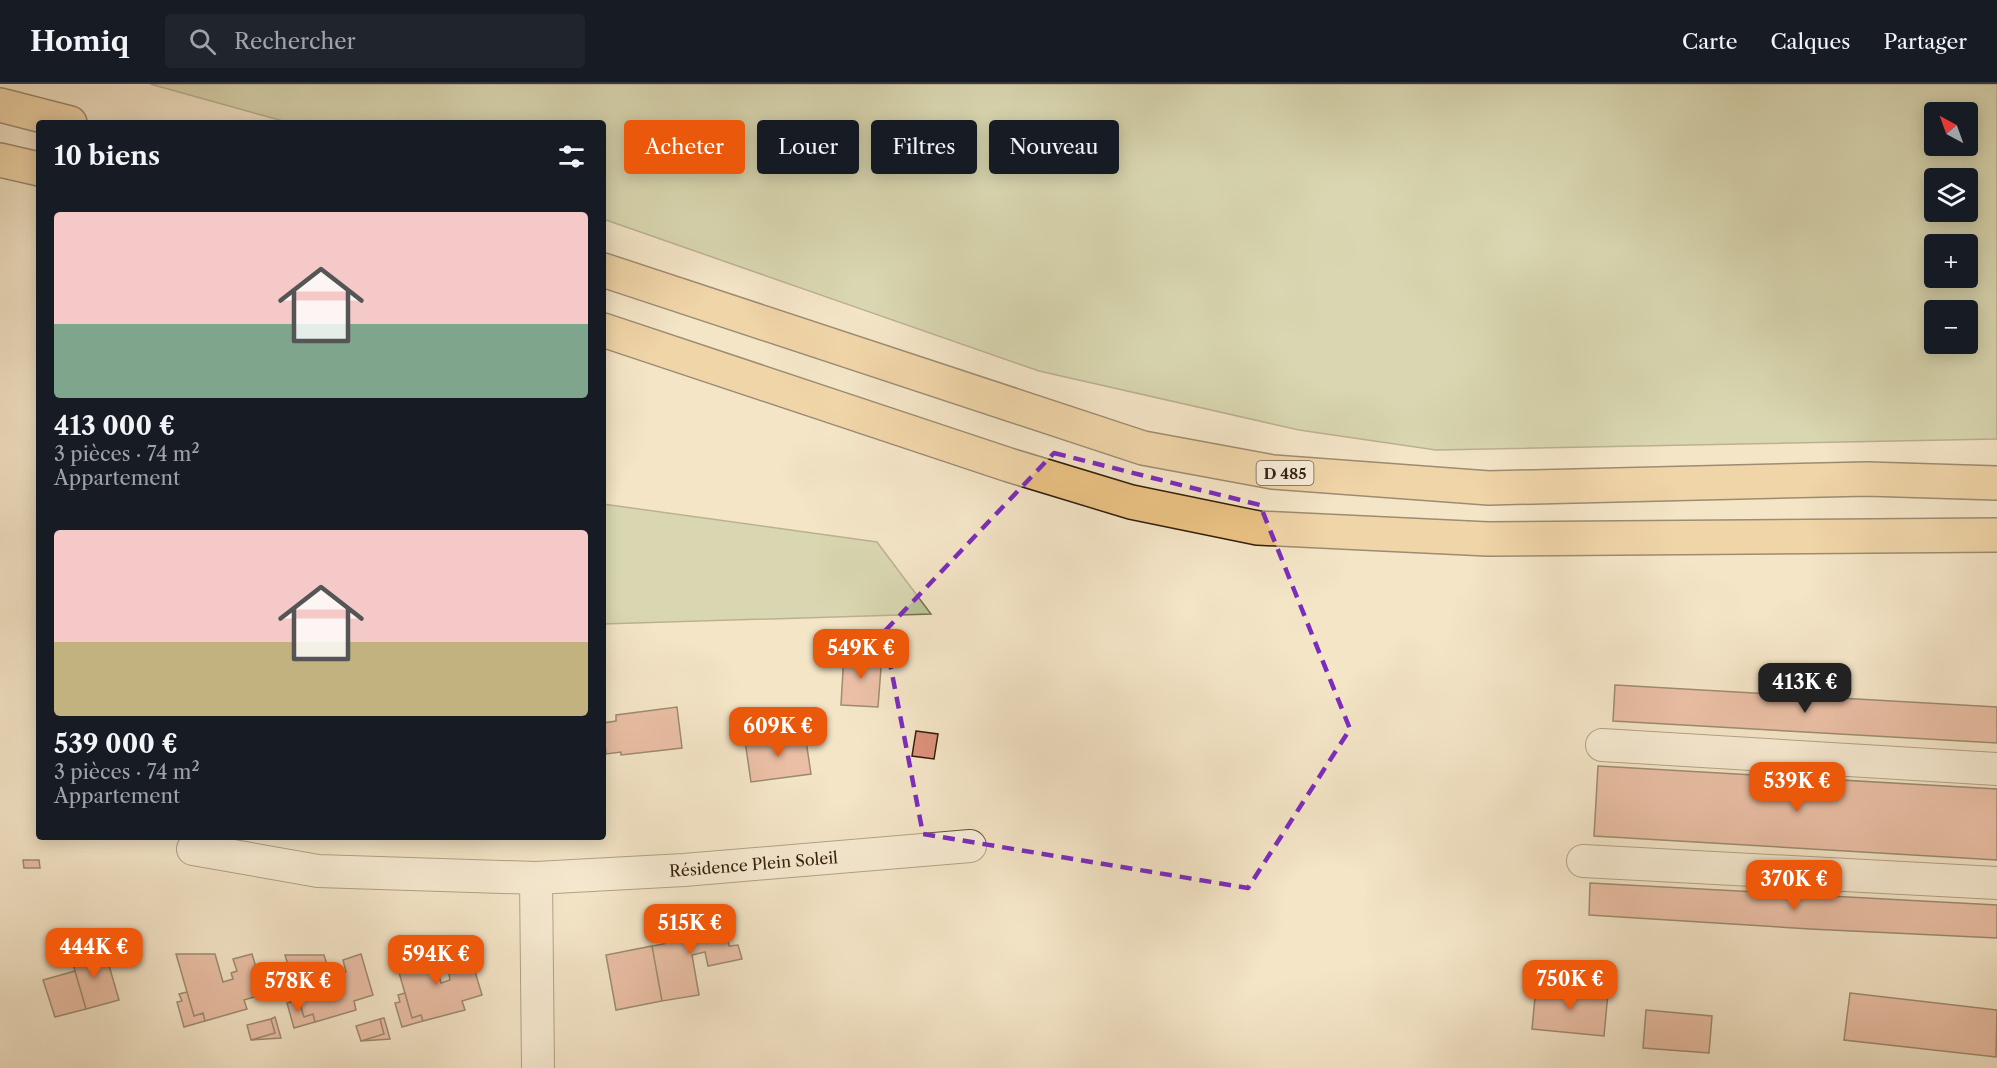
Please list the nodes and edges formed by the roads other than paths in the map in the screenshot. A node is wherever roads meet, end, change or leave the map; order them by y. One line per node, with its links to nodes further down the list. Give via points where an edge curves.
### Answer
1 (0, 105): 2 (highway)
2 (58, 120)
3 (0, 159): 4 (highway)
4 (36, 168)
5 (606, 271): 7 (highway, D 485, via 1143,448 1273,472 1489,488 1868,479)
6 (606, 331): 8 (highway, via 1131,502 1258,528 1488,539)
7 (1997, 483)
8 (1997, 535)
9 (1602, 745): 10 (street)
10 (1997, 769)
11 (970, 846): 14 (street, Résidence Plein Soleil)
12 (193, 849): 14 (street, Résidence Plein Soleil, via 318,871)
13 (1583, 861): 15 (street)
14 (536, 878): 16 (street)
15 (1997, 883)
16 (538, 1068)

